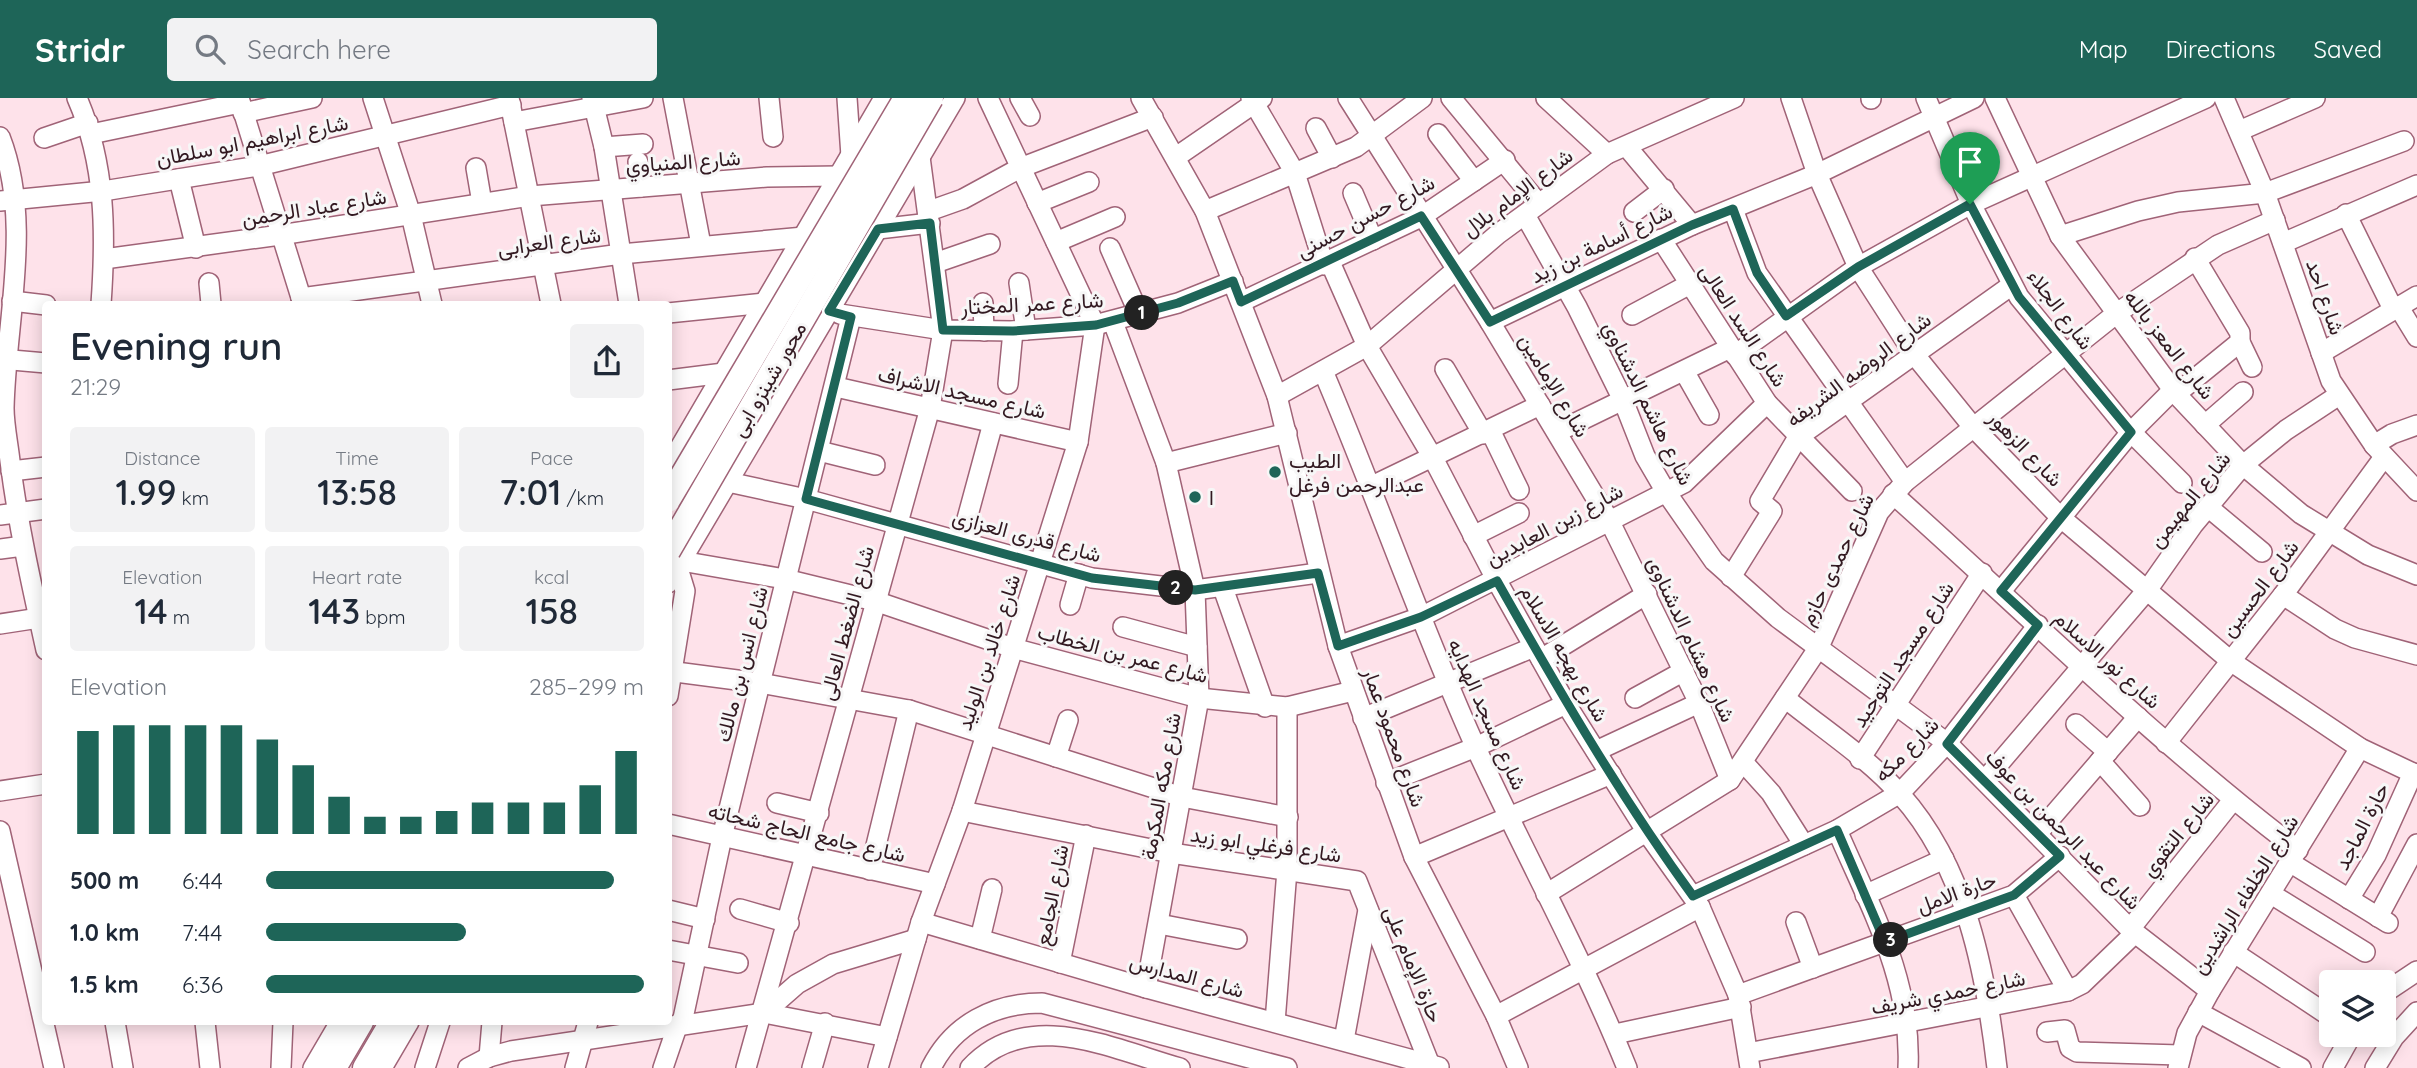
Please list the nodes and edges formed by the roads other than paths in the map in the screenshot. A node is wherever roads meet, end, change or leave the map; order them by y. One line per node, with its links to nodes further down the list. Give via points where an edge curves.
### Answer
1 (78, 98): 33 (street)
2 (312, 98): 29 (street)
3 (373, 98): 37 (street)
4 (643, 98): 26 (street, شارع ابراهيم ابو سلطان)
5 (673, 98): 61 (street)
6 (769, 98): 40 (street)
7 (847, 98): 46 (street)
8 (884, 98): 46 (street)
9 (906, 98): 194 (main road, محور شينزو ابى, bridge)
10 (931, 98): 212 (main road, محور شينزو ابى, bridge)
11 (955, 98): 47 (street)
12 (988, 98): 53 (street)
13 (1020, 98): 31 (street)
14 (1348, 98): 38 (street, شارع الإمامين)
15 (1422, 98): 38 (street)
16 (1451, 98): 50 (street, شارع هاشم الدشناوي)
17 (1734, 98): 44 (street, شارع الإمام بلال)
18 (1791, 98): 55 (street, شارع الزهور)
19 (1926, 98): 32 (street, شارع الجلاء)
20 (1974, 98): 32 (street, شارع أسامة بن زيد)
21 (1995, 98): 56 (street, شارع المعز بالله)
22 (2206, 98): 56 (street)
23 (2224, 98): 35 (street, شارع احد)
24 (2315, 98): 35 (street)
25 (1256, 100): 48 (street); 54 (street, شارع بهجه الاسلام)
26 (593, 102): 30 (street, شارع ابراهيم ابو سلطان); 43 (street)
27 (1558, 102): 45 (street)
28 (1147, 104): 48 (street, شارع محمود عمار); 53 (street)
29 (241, 105): 33 (street); 51 (street)
30 (511, 108): 37 (street, شارع ابراهيم ابو سلطان); 69 (street)
31 (1030, 116)
32 (1935, 118): 55 (street, شارع أسامة بن زيد); 73 (street, شارع الجلاء)
33 (89, 128): 41 (street); 66 (street)
34 (1316, 128): 49 (street)
35 (2239, 131): 68 (street, شارع احد)
36 (1438, 134): 59 (street)
37 (385, 135): 51 (street, شارع ابراهيم ابو سلطان); 79 (street)
38 (1373, 136): 49 (street); 80 (street, شارع الإمامين)
39 (0, 137): 70 (street)
40 (773, 137)
41 (44, 138)
42 (2404, 141): 68 (street)
43 (604, 147): 63 (street, via 640,153); 64 (street)
44 (1627, 147): 45 (street, شارع الإمام بلال); 65 (street)
45 (1607, 154): 74 (street, شارع الإمام بلال)
46 (851, 156): 57 (street)
47 (920, 157): 81 (street, شارع الضغط العالى); 85 (street)
48 (1176, 157): 76 (street, شارع محمود عمار)
49 (1332, 158): 54 (street)
50 (1505, 160): 59 (street, شارع حسن حسنى); 74 (street, شارع هاشم الدشناوي)
51 (259, 166): 58 (street, شارع ابراهيم ابو سلطان); 86 (street)
52 (476, 168): 71 (street)
53 (1020, 168): 72 (street); 81 (street)
54 (1295, 173): 76 (street); 101 (street, شارع بهجه الاسلام)
55 (1817, 174): 75 (street, شارع أسامة بن زيد); 103 (street, شارع الزهور)
56 (2032, 175): 73 (street); 87 (street, شارع المعز بالله)
57 (839, 176): 61 (street, شارع المنياوي); 88 (street)
58 (179, 179): 66 (street, شارع ابراهيم ابو سلطان); 95 (street)
59 (1474, 181): 80 (street, شارع حسن حسنى)
60 (1089, 182): 72 (street)
61 (689, 184): 63 (street, شارع المنياوي); 93 (street)
62 (2417, 185): 78 (street)
63 (641, 187): 64 (street, شارع المنياوي)
64 (611, 189): 69 (street, شارع المنياوي); 97 (street)
65 (1664, 189): 77 (street); 84 (street)
66 (103, 191): 70 (street, شارع ابراهيم ابو سلطان); 99 (street)
67 (1353, 193): 90 (street)
68 (2265, 193): 83 (street, شارع احد); 87 (street, via 2178,202)
69 (530, 196): 71 (street, شارع عباد الرحمن); 102 (street)
70 (7, 201): 105 (street)
71 (482, 204): 79 (street, شارع عباد الرحمن)
72 (1037, 204): 91 (street)
73 (1970, 204): 103 (street); 112 (street, شارع الجلاء)
74 (1532, 209): 104 (street, شارع الإمام بلال); 111 (street, شارع هاشم الدشناوي)
75 (1733, 209): 84 (street, شارع أسامة بن زيد); 131 (street, شارع نور الاسلام, via 1757,273)
76 (1205, 211): 106 (street, شارع محمود عمار)
77 (1634, 212)
78 (2346, 214): 92 (street); 125 (street)
79 (411, 215): 86 (street, شارع عباد الرحمن); 107 (street)
80 (1421, 216): 90 (street, شارع حسن حسنى); 104 (street, شارع الإمامين)
81 (929, 217): 85 (street); 100 (street, شارع الضغط العالى)
82 (1115, 217): 91 (street)
83 (2275, 220): 92 (street, شارع احد); 98 (street, شارع حمدى حازم)
84 (1692, 225): 89 (street, شارع أسامة بن زيد)
85 (878, 229): 126 (street)
86 (280, 235): 95 (street, شارع عباد الرحمن); 117 (street)
87 (2060, 236): 128 (street, شارع المعز بالله)
88 (804, 237): 93 (street, شارع العرابى); 122 (street)
89 (1661, 239): 110 (street, شارع السد العالى); 111 (street, شارع أسامة بن زيد)
90 (1373, 240): 101 (street, شارع حسن حسنى)
91 (1056, 242): 134 (street)
92 (2283, 243): 143 (street, شارع احد)
93 (701, 244): 97 (street, شارع العرابى)
94 (990, 244): 100 (street)
95 (196, 248): 99 (street, شارع عباد الرحمن)
96 (1110, 248): 129 (street)
97 (621, 254): 102 (street, شارع العرابى); 120 (street)
98 (2195, 258): 128 (street, شارع حمدى حازم); 139 (street, via 2240,333)
99 (104, 259): 115 (street)
100 (935, 263): 135 (street, شارع الضغط العالى)
101 (1327, 263): 121 (street, شارع حسن حسنى); 140 (street, شارع بهجه الاسلام)
102 (544, 264): 107 (street, شارع العرابى); 119 (street)
103 (1858, 267): 131 (street); 144 (street, شارع الزهور)
104 (1455, 268): 133 (street, شارع الإمامين); 140 (street, شارع الإمام بلال)
105 (7, 272): 114 (street)
106 (1233, 281): 121 (street, شارع محمود عمار); 129 (street, شارع عمر المختار)
107 (427, 282): 117 (street, شارع العرابى); 118 (street)
108 (209, 283): 116 (street)
109 (1019, 283): 136 (street)
110 (1690, 284): 130 (street); 141 (street, شارع السد العالى)
111 (1566, 285): 133 (street, شارع أسامة بن زيد); 159 (street, شارع هاشم الدشناوي)
112 (2012, 285): 142 (street, شارع الجلاء); 144 (street, شارع الروضه الشريفه)
113 (2417, 296): 125 (street)
114 (12, 301): 124 (street); 145 (street)
115 (101, 301)
116 (211, 301)
117 (302, 301)
118 (431, 301)
119 (550, 301)
120 (629, 301)
121 (1241, 302): 158 (street, شارع محمود عمار)
122 (765, 303): 127 (street); 151 (street)
123 (983, 303): 137 (street)
124 (42, 305)
125 (2396, 308): 138 (street); 143 (street)
126 (829, 311): 132 (street, شارع عمر المختار); 179 (street)
127 (672, 313)
128 (2116, 313): 142 (street, شارع حمدى حازم); 155 (street, شارع المعز بالله)
129 (1139, 314): 134 (street, شارع عمر المختار)
130 (1632, 315)
131 (1786, 316): 141 (street); 160 (street, شارع نور الاسلام)
132 (851, 317): 135 (street, شارع عمر المختار); 154 (street, شارع انس بن مالك)
133 (1490, 322): 162 (street, شارع الإمامين)
134 (1104, 324): 136 (street, شارع عمر المختار); 175 (street, شارع خالد بن الوليد); 181 (street, شارع مكه المكرمة)
135 (943, 330): 137 (street, شارع عمر المختار); 163 (street, شارع الضغط العالى)
136 (1019, 330): 137 (street, شارع عمر المختار); 153 (street)
137 (984, 331)
138 (2417, 337)
139 (2240, 342): 147 (street); 155 (street)
140 (1367, 346): 149 (street, شارع الإمام بلال); 178 (street, شارع بهجه الاسلام)
141 (1733, 352): 150 (street); 161 (street, شارع السد العالى)
142 (2064, 353): 168 (street, شارع حمدى حازم); 171 (street, شارع الجلاء)
143 (2320, 353): 157 (street, شارع احد)
144 (1914, 354): 160 (street, شارع الروضه الشريفه); 168 (street, شارع الزهور)
145 (4, 359): 146 (street); 185 (street)
146 (42, 363)
147 (2252, 366)
148 (1445, 369): 169 (street)
149 (1323, 371): 158 (street, شارع الإمام بلال); 188 (street, شارع مسجد الهدايه)
150 (1684, 371): 159 (street); 164 (street)
151 (724, 373): 152 (street); 173 (street)
152 (672, 380)
153 (1008, 384)
154 (836, 387): 163 (street, شارع مسجد الاشراف); 176 (street, شارع انس بن مالك)
155 (2174, 392): 166 (street, شارع المعز بالله); 171 (street)
156 (2243, 392): 166 (street)
157 (2339, 395): 177 (street, شارع احد); 183 (street, شارع المهيمن)
158 (1276, 396): 172 (street, شارع محمود عمار)
159 (1623, 400): 170 (street); 193 (street, شارع هاشم الدشناوي)
160 (1847, 400): 174 (street, شارع الروضه الشريفه); 189 (street, شارع نور الاسلام)
161 (1767, 403): 174 (street, شارع السد العالى); 193 (street, شارع زين العابدين, via 1693,475)
162 (1540, 405): 169 (street); 170 (street, شارع الإمامين)
163 (930, 408): 165 (street, شارع مسجد الاشراف); 203 (street, شارع الضغط العالى)
164 (1709, 415)
165 (993, 423): 175 (street, شارع مسجد الاشراف); 207 (street)
166 (2205, 425): 183 (street, شارع المعز بالله)
167 (2417, 425): 177 (street, via 2392,434)
168 (1973, 427): 189 (street, شارع حمدى حازم); 201 (street, شارع الزهور)
169 (1486, 432): 178 (street); 190 (street)
170 (1557, 432): 202 (street, شارع الإمامين)
171 (2131, 432): 187 (street, شارع الجلاء); 201 (street)
172 (1287, 433): 181 (street); 213 (street, شارع محمود عمار)
173 (686, 438): 179 (street, via 692,458 704,467 724,470); 180 (street)
174 (1798, 438): 191 (street, شارع السد العالى); 217 (street, شارع الروضه الشريفه, via 1760,501 1772,511)
175 (1078, 442): 211 (street, شارع خالد بن الوليد)
176 (819, 451): 182 (street); 195 (street, شارع انس بن مالك)
177 (2379, 451): 192 (street, شارع احد); 204 (street, شارع الحسين)
178 (1433, 458): 188 (street); 205 (street, شارع بهجه الاسلام)
179 (742, 459): 186 (street)
180 (672, 461)
181 (1166, 463): 222 (street, شارع مكه المكرمة)
182 (875, 465)
183 (2243, 465): 197 (street, شارع المهيمن); 204 (street, شارع المعز بالله)
184 (42, 467): 185 (street)
185 (11, 471): 200 (street)
186 (728, 482): 195 (street, شارع قدرى العزازى); 206 (street)
187 (2182, 483)
188 (1372, 486): 229 (street, شارع مسجد الهدايه)
189 (1899, 488): 214 (street, شارع نور الاسلام); 236 (street, شارع حمدى حازم, via 1879,512)
190 (1519, 490)
191 (1852, 491)
192 (2417, 491)
193 (1665, 492): 202 (street, شارع زين العابدين); 217 (street, شارع هاشم الدشناوي)
194 (672, 495)
195 (806, 499): 203 (street, شارع قدرى العزازى); 218 (street, شارع انس بن مالك)
196 (672, 504): 206 (street, via 691,519)
197 (2208, 507): 210 (street); 221 (street, شارع المهيمن)
198 (42, 510): 200 (street)
199 (1519, 513): 205 (street)
200 (8, 515): 208 (street)
201 (2060, 517): 221 (street, شارع الزهور); 223 (street)
202 (1609, 520): 219 (street, شارع زين العابدين); 225 (street, شارع هشام الدشناوى)
203 (897, 524): 207 (street, شارع قدرى العزازى); 227 (street, شارع الضغط العالى)
204 (2329, 533): 216 (street, شارع المعز بالله); 226 (street, شارع الحسين)
205 (1473, 536): 219 (street, شارع بهجه الاسلام)
206 (694, 541): 212 (street)
207 (961, 541): 211 (street, شارع قدرى العزازى)
208 (23, 546): 209 (street); 224 (street)
209 (0, 549)
210 (2262, 552)
211 (1040, 563): 215 (street, شارع قدرى العزازى); 237 (street, شارع خالد بن الوليد)
212 (674, 566): 218 (street, شارع عمر بن الخطاب); 241 (street, via 685,591)
213 (1318, 573): 220 (street, شارع قدرى العزازى); 234 (street, شارع محمود عمار)
214 (1982, 573): 223 (street, شارع نور الاسلام); 254 (street, شارع مسجد التوحيد)
215 (1079, 574): 222 (street, شارع قدرى العزازى); 228 (street)
216 (2417, 575)
217 (1731, 578): 236 (street, شارع هاشم الدشناوي)
218 (785, 579): 227 (street, شارع عمر بن الخطاب); 245 (street, شارع انس بن مالك)
219 (1497, 581): 229 (street, شارع زين العابدين); 238 (street, شارع بهجه الاسلام)
220 (1223, 588): 222 (street, شارع قدرى العزازى); 255 (street)
221 (2148, 589): 240 (street, شارع الزهور); 242 (street, شارع المهيمن)
222 (1195, 590): 235 (street, شارع مكه المكرمة)
223 (2001, 591): 232 (street, شارع نور الاسلام)
224 (40, 594): 230 (street)
225 (1647, 594): 238 (street); 243 (street, شارع هشام الدشناوى)
226 (2283, 595): 239 (street, via 2355,638); 240 (street, شارع الحسين)
227 (875, 601): 237 (street, شارع عمر بن الخطاب); 248 (street, شارع الضغط العالى)
228 (1070, 605)
229 (1421, 617): 234 (street, شارع زين العابدين); 246 (street, شارع مسجد الهدايه)
230 (41, 621): 231 (street)
231 (0, 624)
232 (2038, 625): 242 (street, شارع نور الاسلام); 264 (street, شارع مكه)
233 (1123, 627): 235 (street)
234 (1338, 646): 247 (street, شارع محمود عمار)
235 (1197, 647): 249 (street, شارع مكه المكرمة)
236 (1819, 647): 251 (street, شارع حمدى حازم); 254 (street, شارع عبد الرحمن بن عوف)
237 (1013, 648): 249 (street, شارع عمر بن الخطاب); 262 (street, شارع خالد بن الوليد)
238 (1537, 653): 246 (street); 253 (street, شارع بهجه الاسلام)
239 (2417, 655)
240 (2232, 662): 263 (street, شارع الحسين); 266 (street, شارع الزهور)
241 (672, 666)
242 (2083, 667): 258 (street, شارع نور الاسلام); 275 (street, شارع المهيمن)
243 (1684, 671): 250 (street); 252 (street, شارع هشام الدشناوى)
244 (672, 672): 245 (street)
245 (760, 683): 248 (street); 294 (street, شارع انس بن مالك)
246 (1448, 683): 259 (street); 265 (street, شارع مسجد الهدايه)
247 (1353, 691): 256 (street, شارع عمر بن الخطاب); 259 (street, شارع محمود عمار)
248 (849, 698): 257 (street); 285 (street, شارع الضغط العالى)
249 (1199, 698): 255 (street, شارع عمر بن الخطاب); 280 (street, شارع مكه المكرمة)
250 (1635, 698)
251 (1784, 698): 270 (street); 271 (street, شارع حمدى حازم)
252 (1699, 703): 267 (street); 274 (street, شارع هشام الدشناوى)
253 (1566, 704): 265 (street); 267 (street, شارع بهجه الاسلام)
254 (1898, 705): 264 (street, شارع عبد الرحمن بن عوف); 270 (street, شارع مسجد التوحيد)
255 (1265, 707): 256 (street, شارع عمر بن الخطاب)
256 (1287, 707): 286 (street)
257 (909, 710): 262 (street); 303 (street)
258 (2138, 717): 263 (street, شارع نور الاسلام); 268 (street)
259 (1363, 718): 276 (street, شارع محمود عمار)
260 (1068, 720): 269 (street)
261 (2076, 723): 268 (street)
262 (986, 734): 269 (street); 284 (street, شارع خالد بن الوليد)
263 (2166, 743): 281 (street, شارع نور الاسلام)
264 (1947, 744): 275 (street, شارع عبد الرحمن بن عوف); 279 (street, شارع مكه)
265 (1476, 747): 276 (street); 287 (street, شارع مسجد الهدايه)
266 (2360, 748): 273 (street, شارع الزهور); 300 (street, شارع الخلفاء الراشدين)
267 (1596, 751): 272 (street, شارع بهجه الاسلام)
268 (2104, 756): 283 (street); 292 (street)
269 (1056, 757): 280 (street)
270 (1860, 759): 279 (street)
271 (1743, 762): 274 (street, شارع حمدى حازم); 296 (street, via 1771,793)
272 (1611, 774): 287 (street); 291 (street, شارع بهجه الاسلام)
273 (2415, 774): 313 (street, حارة الماجد)
274 (1730, 780): 291 (street, شارع حمدى حازم)
275 (1985, 780): 292 (street, شارع عبد الرحمن بن عوف)
276 (1386, 783): 301 (street, شارع محمود عمار)
277 (42, 785): 278 (street)
278 (0, 790)
279 (1900, 793): 289 (street, شارع مكه); 302 (street)
280 (1182, 797): 286 (street); 297 (street, شارع مكه المكرمة)
281 (2233, 800): 300 (street, شارع نور الاسلام); 324 (street, شارع التقوي)
282 (776, 803): 285 (street)
283 (2140, 806)
284 (962, 811): 293 (street, شارع فرغلي ابو زيد); 307 (street, شارع خالد بن الوليد)
285 (819, 813): 298 (street, شارع الضغط العالى)
286 (1288, 817): 304 (street)
287 (1509, 819): 301 (street); 309 (street, شارع مسجد الهدايه)
288 (672, 825): 294 (street, شارع جامع الحاج شحاته)
289 (1837, 830): 296 (street, شارع مكه); 311 (street)
290 (0, 831): 332 (street)
291 (1648, 834): 309 (street, شارع حمدى حازم); 314 (street, شارع بهجه الاسلام)
292 (2037, 834): 299 (street, شارع عبد الرحمن بن عوف)
293 (1086, 835): 297 (street, شارع فرغلي ابو زيد); 334 (street, شارع الجامع)
294 (722, 836): 298 (street, شارع جامع الحاج شحاته); 319 (street, شارع انس بن مالك)
295 (2417, 844): 305 (street)
296 (1804, 845): 314 (street, شارع مكه)
297 (1171, 853): 304 (street, شارع فرغلي ابو زيد); 322 (street, شارع مكه المكرمة)
298 (807, 856): 303 (street, شارع جامع الحاج شحاته); 321 (street, شارع الضغط العالى)
299 (2060, 856): 312 (street, حارة الامل); 324 (street, شارع عبد الرحمن بن عوف)
300 (2295, 856): 310 (street, شارع الخلفاء الراشدين); 313 (street, شارع نور الاسلام)
301 (1414, 857): 349 (street, شارع محمود عمار)
302 (1944, 859): 311 (street); 318 (street)
303 (870, 870): 307 (street, شارع جامع الحاج شحاته)
304 (1287, 870): 306 (street, شارع فرغلي ابو زيد); 350 (street)
305 (2411, 870): 313 (street, شارع نور الاسلام, via 2383,920)
306 (1357, 881): 316 (street, حارة الإمام على)
307 (935, 884): 323 (street, شارع خالد بن الوليد)
308 (992, 889): 326 (street)
309 (1546, 894): 336 (street, شارع مسجد الهدايه)
310 (2271, 894): 329 (street, شارع الخلفاء الراشدين); 330 (street)
311 (1865, 895): 327 (street)
312 (2014, 895): 318 (street, حارة الامل); 341 (street)
313 (2349, 899)
314 (1697, 901): 336 (street, شارع مكه); 343 (street, شارع بهجه الاسلام)
315 (740, 909): 321 (street)
316 (1368, 909): 370 (street); 375 (street, حارة الإمام على)
317 (672, 912): 319 (street)
318 (1966, 913): 327 (street, حارة الامل); 344 (street)
319 (705, 919): 331 (street, شارع انس بن مالك)
320 (1796, 922): 335 (street)
321 (789, 923): 347 (street, شارع الضغط العالى)
322 (1158, 924): 325 (street); 340 (street, شارع مكه المكرمة)
323 (918, 931): 326 (street, شارع المدارس); 347 (street, via 833,964 797,984); 369 (street, شارع خالد بن الوليد)
324 (2133, 931): 341 (street, شارع حمدي شريف, via 2082,984); 342 (street, شارع عبد الرحمن بن عوف)
325 (1237, 939)
326 (979, 940): 334 (street, شارع المدارس)
327 (1885, 942): 335 (street, حارة الامل); 354 (street, via 1905,999)
328 (672, 951): 331 (street)
329 (2233, 952): 342 (street, شارع الخلفاء الراشدين); 345 (street)
330 (2365, 952)
331 (697, 954): 333 (street); 351 (street, شارع انس بن مالك)
332 (38, 962): 339 (street)
333 (738, 963)
334 (1060, 963): 340 (street, شارع المدارس)
335 (1813, 968): 343 (street, حارة الامل)
336 (1584, 971): 349 (street, شارع مكه); 368 (street, شارع مسجد الهدايه)
337 (2417, 971): 338 (street)
338 (2396, 985)
339 (42, 988)
340 (1146, 988): 350 (street, شارع المدارس)
341 (2068, 991): 344 (street, شارع حمدي شريف)
342 (2210, 991): 348 (street, شارع الخلفاء الراشدين)
343 (1739, 1001): 368 (street, حارة الامل); 373 (street, شارع بهجه الاسلام)
344 (1990, 1008): 354 (street, شارع حمدي شريف); 398 (street)
345 (2319, 1009)
346 (2417, 1012): 401 (street)
347 (764, 1013): 351 (street); 352 (street); 388 (street, شارع الضغط العالى)
348 (2199, 1013): 374 (street, شارع الخلفاء الراشدين); 399 (street)
349 (1496, 1016): 395 (street, شارع محمود عمار)
350 (1275, 1022): 370 (street, شارع المدارس)
351 (680, 1023): 353 (street); 387 (street, شارع انس بن مالك)
352 (825, 1023): 369 (street); 389 (street)
353 (672, 1024)
354 (1908, 1024): 373 (street, شارع حمدي شريف); 397 (street)
355 (48, 1025): 376 (street)
356 (115, 1025): 377 (street)
357 (205, 1025): 378 (street)
358 (283, 1025): 379 (street)
359 (339, 1025): 380 (street)
360 (359, 1025): 381 (main road)
361 (390, 1025): 382 (main road)
362 (407, 1025): 383 (street)
363 (439, 1025): 384 (street)
364 (492, 1025): 372 (street)
365 (653, 1025): 366 (street)
366 (586, 1030): 372 (street); 386 (street)
367 (2047, 1032): 374 (street, via 2065,1030 2070,1048 2077,1052)
368 (1615, 1034): 396 (street, شارع مسجد الهدايه)
369 (887, 1037): 390 (street, شارع خالد بن الوليد)
370 (1344, 1040): 375 (street, شارع المدارس)
371 (2345, 1047): 400 (street)
372 (489, 1057): 385 (street)
373 (1749, 1061)
374 (2179, 1061)
375 (1436, 1066)
376 (54, 1068)
377 (122, 1068)
378 (210, 1068)
379 (281, 1068)
380 (313, 1068)
381 (334, 1068)
382 (365, 1068)
383 (382, 1068)
384 (425, 1068)
385 (468, 1068)
386 (575, 1068)
387 (663, 1068)
388 (746, 1068)
389 (812, 1068)
390 (878, 1068)
391 (931, 1068): 394 (street, via 954,1035 980,1016 1010,1005 1042,1003)
392 (970, 1068): 393 (street, via 998,1046 1039,1034 1067,1036)
393 (1180, 1068)
394 (1287, 1068)
395 (1518, 1068)
396 (1628, 1068)
397 (1908, 1068)
398 (1997, 1068)
399 (2301, 1068)
400 (2333, 1068)
401 (2375, 1068)

